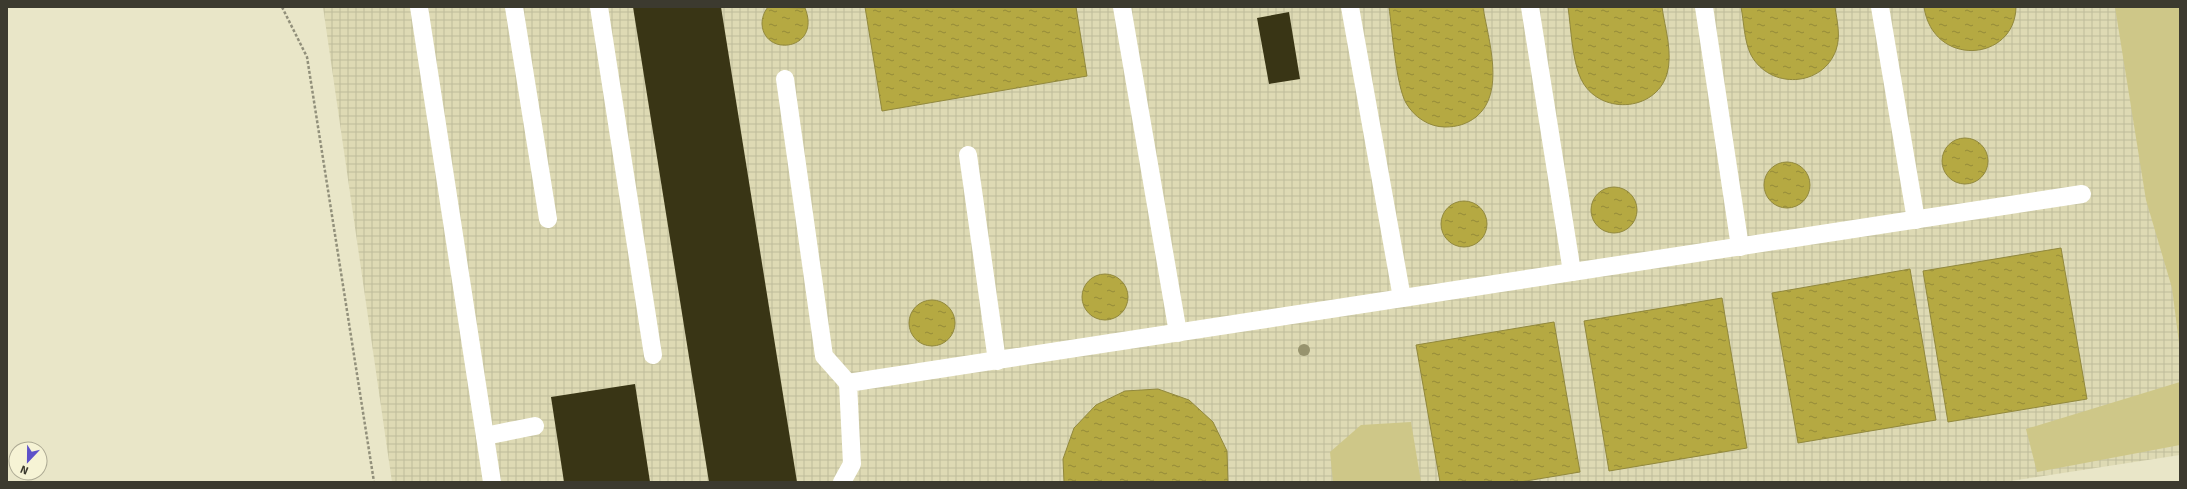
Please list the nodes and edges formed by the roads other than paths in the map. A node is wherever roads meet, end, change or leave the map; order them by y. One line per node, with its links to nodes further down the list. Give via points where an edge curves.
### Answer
1 (419, 7): 22 (lane)
2 (514, 7): 12 (lane)
3 (599, 7): 18 (lane)
4 (1122, 7): 17 (lane)
5 (1350, 7): 16 (lane)
6 (1530, 7): 15 (lane)
7 (1704, 7): 14 (lane)
8 (1880, 7): 13 (lane)
9 (785, 79): 20 (lane, via 824,356)
10 (968, 155): 19 (lane)
11 (2082, 194): 13 (lane)
12 (548, 219)
13 (1916, 220): 14 (lane)
14 (1740, 247): 15 (lane)
15 (1572, 272): 16 (lane)
16 (1402, 298): 17 (lane)
17 (1178, 333): 19 (lane)
18 (653, 355)
19 (997, 361): 20 (lane)
20 (848, 383): 24 (lane, via 852,464)
21 (535, 426): 22 (lane)
22 (485, 436): 23 (lane)
23 (492, 482)
24 (842, 482)

